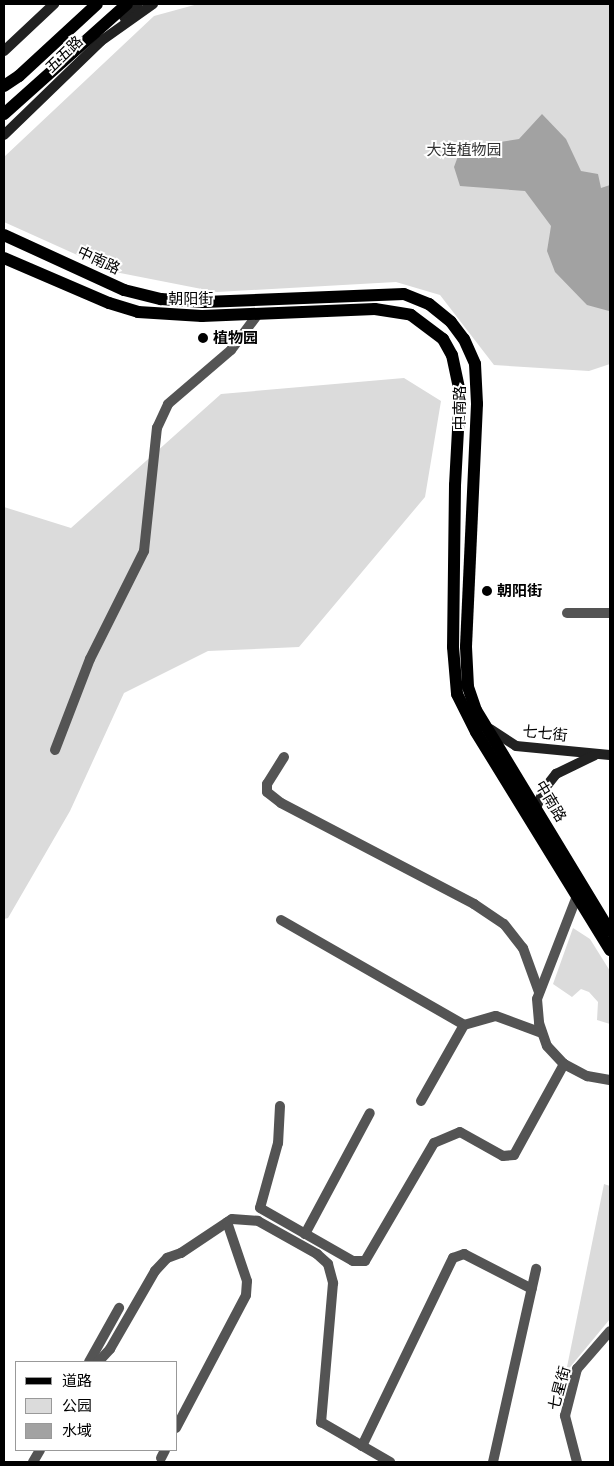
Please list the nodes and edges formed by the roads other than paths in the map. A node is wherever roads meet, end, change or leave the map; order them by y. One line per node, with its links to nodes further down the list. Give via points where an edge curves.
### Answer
1 (54, 4): 7 (main road); 8 (main road)
2 (97, 4): 9 (main road, 五五路)
3 (126, 4): 12 (main road)
4 (138, 4): 6 (main road)
5 (153, 4): 6 (main road, 五五路)
6 (101, 41): 13 (main road, 五五路)
7 (4, 46)
8 (4, 51)
9 (19, 76): 10 (main road, 五五路); 11 (main road)
10 (4, 86)
11 (4, 91)
12 (4, 114)
13 (4, 135)
14 (4, 229): 16 (main road)
15 (4, 235): 16 (main road, 中南路)
16 (39, 250): 21 (main road, 中南路, via 124,290 161,299 204,302 404,294 429,304 451,322 464,338 475,364 477,404 466,673 468,687)
17 (4, 258): 18 (main road, 朝阳街, via 138,312 164,316)
18 (258, 314): 22 (street, via 231,350 168,404 157,428 144,551 90,659); 27 (main road, 朝阳街, via 375,309 400,311 430,326 452,355 461,416 455,485 454,676 463,710)
19 (567, 613): 20 (street)
20 (610, 613)
21 (484, 722): 23 (main road, 七七街, via 516,746); 26 (main road, 中南路)
22 (55, 750)
23 (598, 754): 24 (main road, 七七街); 26 (main road, via 556,774)
24 (610, 755)
25 (284, 757): 32 (street, via 267,784 267,792 281,803 474,904 504,924 523,948)
26 (535, 806): 27 (main road); 30 (main road, 中南路)
27 (532, 824): 28 (main road, 朝阳街)
28 (577, 896): 31 (main road, 朝阳街); 32 (street)
29 (281, 920): 33 (street)
30 (610, 930)
31 (610, 950)
32 (539, 992): 34 (street, via 536,998)
33 (464, 1025): 34 (street, via 496,1016); 37 (street)
34 (542, 1033): 35 (street, via 547,1046)
35 (564, 1064): 36 (street, via 587,1076); 41 (street, via 514,1156 503,1156 460,1132 434,1143 365,1262 353,1261)
36 (610, 1079)
37 (422, 1101)
38 (280, 1106): 41 (street, via 278,1143 260,1208)
39 (370, 1113): 41 (street)
40 (227, 1222): 47 (street, via 167,1258 155,1271 110,1350); 48 (street, via 248,1281 246,1295); 49 (street, via 232,1219 258,1222 317,1254 328,1264 333,1283 321,1422)
41 (306, 1234)
42 (536, 1269): 43 (street)
43 (532, 1289): 49 (street, via 464,1254 453,1258); 53 (street)
44 (119, 1308): 46 (street)
45 (610, 1331): 54 (street, 七星街, via 577,1369 565,1416)
46 (90, 1361)
47 (99, 1361)
48 (178, 1424)
49 (362, 1446): 52 (street)
50 (39, 1451): 51 (street)
51 (33, 1462)
52 (390, 1462)
53 (493, 1462)
54 (577, 1462)

